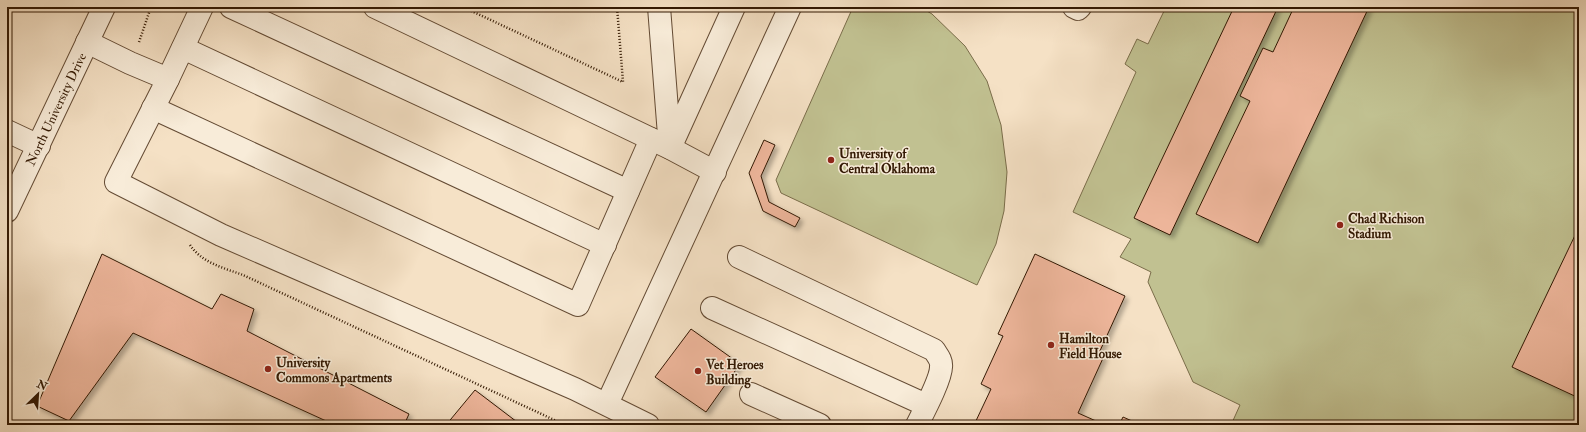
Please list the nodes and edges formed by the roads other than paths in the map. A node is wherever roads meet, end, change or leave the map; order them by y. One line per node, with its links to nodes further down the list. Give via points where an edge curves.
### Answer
1 (104, 7): 10 (street, North University Drive)
2 (202, 7): 11 (street)
3 (231, 7): 18 (street)
4 (375, 7): 15 (street)
5 (734, 7): 15 (street)
6 (790, 7): 17 (street)
7 (1074, 7): 8 (street)
8 (1080, 7)
9 (662, 12): 15 (street)
10 (87, 42): 12 (street); 16 (street, North University Drive)
11 (183, 48): 12 (street); 20 (street)
12 (168, 78): 13 (street)
13 (153, 108): 20 (street, via 578,305); 24 (street, via 116,182 221,235)
14 (7, 131): 16 (street)
15 (661, 143): 17 (street); 18 (street)
16 (38, 146): 19 (street, North University Drive)
17 (715, 172): 24 (street)
18 (628, 191): 20 (street)
19 (7, 211)
20 (605, 245)
21 (739, 257): 25 (street, via 934,350 940,359 941,368)
22 (712, 308): 25 (street)
23 (751, 394): 27 (street)
24 (607, 404): 26 (street)
25 (926, 405): 28 (street)
26 (648, 425)
27 (820, 425)
28 (917, 425)

